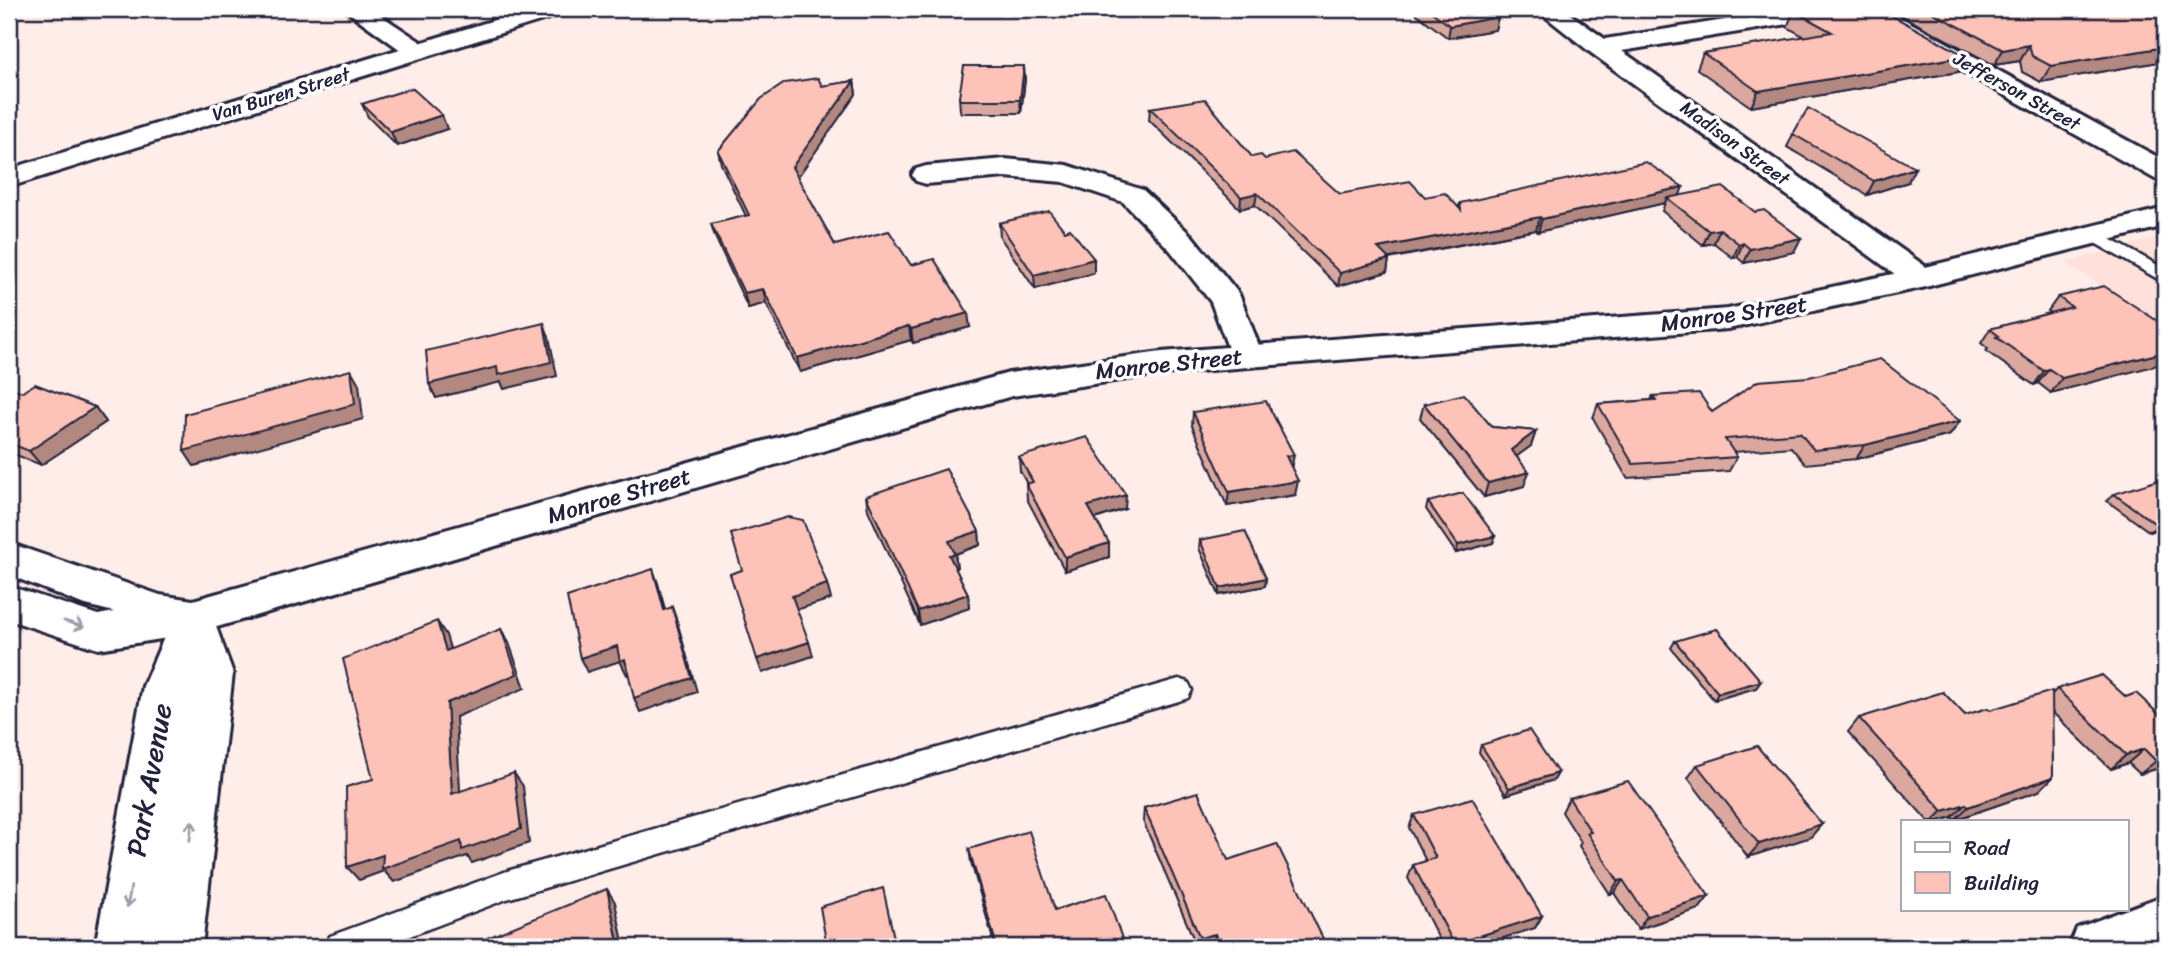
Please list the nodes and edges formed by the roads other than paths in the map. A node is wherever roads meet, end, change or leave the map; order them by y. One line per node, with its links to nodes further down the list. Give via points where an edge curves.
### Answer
1 (356, 9): 7 (street)
2 (554, 9): 7 (street, Van Buren Street)
3 (1548, 9): 6 (street, Madison Street)
4 (1836, 9): 6 (street)
5 (1868, 9): 8 (street, Jefferson Street)
6 (1600, 47): 14 (street, Madison Street)
7 (418, 51): 10 (street, Van Buren Street)
8 (2165, 173)
9 (926, 175): 15 (street, via 1005,168 1067,174 1133,197 1181,243 1227,301)
10 (9, 178)
11 (2165, 217): 12 (street, Monroe Street)
12 (2094, 235): 13 (lane); 14 (street, Monroe Street)
13 (2165, 277)
14 (1921, 278): 15 (street, Monroe Street, via 1728,319)
15 (1245, 356): 18 (street, Monroe Street, via 1009,385)
16 (9, 558): 18 (street, via 154,611)
17 (9, 603): 18 (street, one-way to 18, via 98,632)
18 (193, 617): 21 (street, Park Avenue, one-way to 21, via 166,686); 22 (street, Park Avenue, one-way to 18, via 211,673)
19 (1179, 690): 23 (lane, via 507,885)
20 (2165, 920): 24 (street)
21 (122, 947)
22 (175, 947)
23 (341, 947)
24 (2096, 947)

